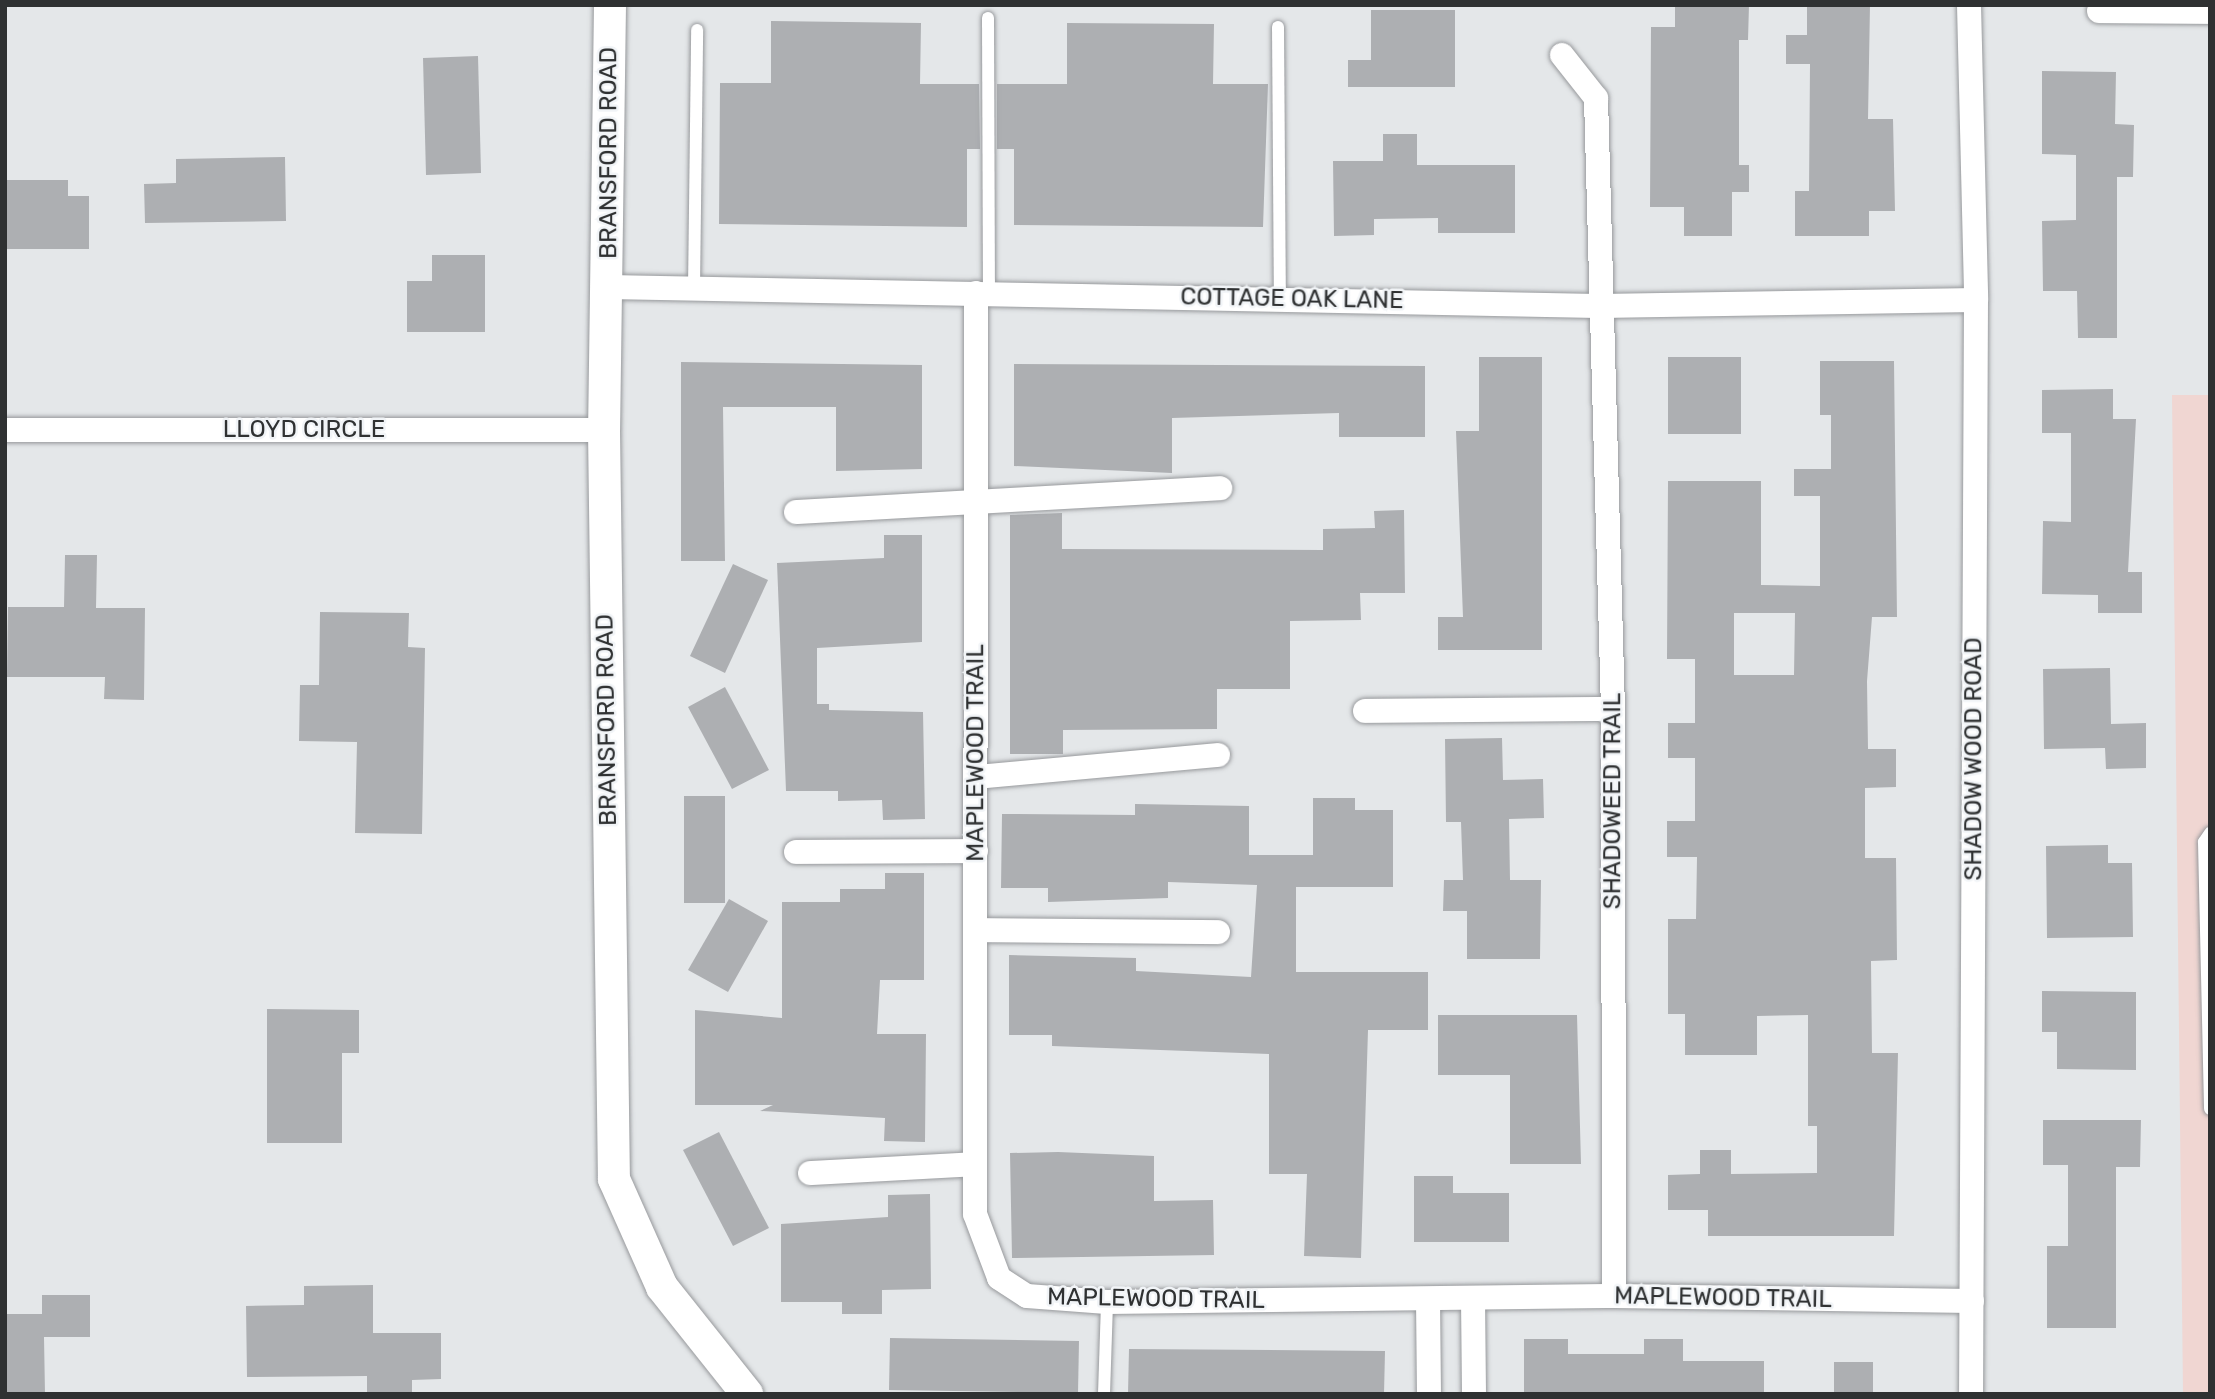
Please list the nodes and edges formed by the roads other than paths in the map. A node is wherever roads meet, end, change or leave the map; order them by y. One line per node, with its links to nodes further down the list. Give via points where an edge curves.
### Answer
1 (610, 5): 9 (street, BRANSFORD ROAD)
2 (1969, 5): 13 (street, SHADOW WOOD ROAD)
3 (2093, 8): 4 (street)
4 (2210, 12)
5 (988, 18): 11 (lane)
6 (1279, 27): 12 (lane)
7 (697, 30): 10 (lane)
8 (1562, 55): 14 (street, SHADOWEED TRAIL, via 1595,98)
9 (608, 287): 10 (street, COTTAGE OAK LANE); 16 (street, BRANSFORD ROAD)
10 (694, 289): 11 (street, COTTAGE OAK LANE)
11 (983, 293): 12 (street, COTTAGE OAK LANE); 18 (street, MAPLEWOOD TRAIL)
12 (1280, 299): 14 (street, COTTAGE OAK LANE)
13 (1976, 300): 14 (street, COTTAGE OAK LANE); 35 (street, SHADOW WOOD ROAD)
14 (1598, 306): 20 (street, SHADOWEED TRAIL)
15 (5, 430): 16 (street, LLOYD CIRCLE)
16 (604, 430): 37 (street, BRANSFORD ROAD, via 614,1179 662,1287)
17 (1220, 488): 18 (street)
18 (976, 502): 19 (street); 23 (street, MAPLEWOOD TRAIL)
19 (796, 512)
20 (1613, 709): 21 (street); 32 (street, SHADOWEED TRAIL)
21 (1365, 711)
22 (1218, 755): 23 (street)
23 (976, 777): 25 (street, MAPLEWOOD TRAIL)
24 (2210, 833): 29 (lane, via 2204,842)
25 (976, 851): 26 (street); 27 (street, MAPLEWOOD TRAIL)
26 (796, 852)
27 (976, 930): 28 (street); 30 (street, MAPLEWOOD TRAIL)
28 (1218, 932)
29 (2210, 1109)
30 (975, 1164): 31 (street); 36 (street, MAPLEWOOD TRAIL, via 975,1214 999,1278 1027,1296)
31 (810, 1173)
32 (1614, 1296): 33 (street, MAPLEWOOD TRAIL); 35 (street, MAPLEWOOD TRAIL)
33 (1473, 1298): 34 (street, MAPLEWOOD TRAIL); 40 (street)
34 (1428, 1299): 36 (street, MAPLEWOOD TRAIL); 39 (street)
35 (1972, 1301): 41 (street, SHADOW WOOD ROAD)
36 (1107, 1302): 38 (lane)
37 (747, 1394)
38 (1104, 1394)
39 (1429, 1394)
40 (1474, 1394)
41 (1971, 1394)

